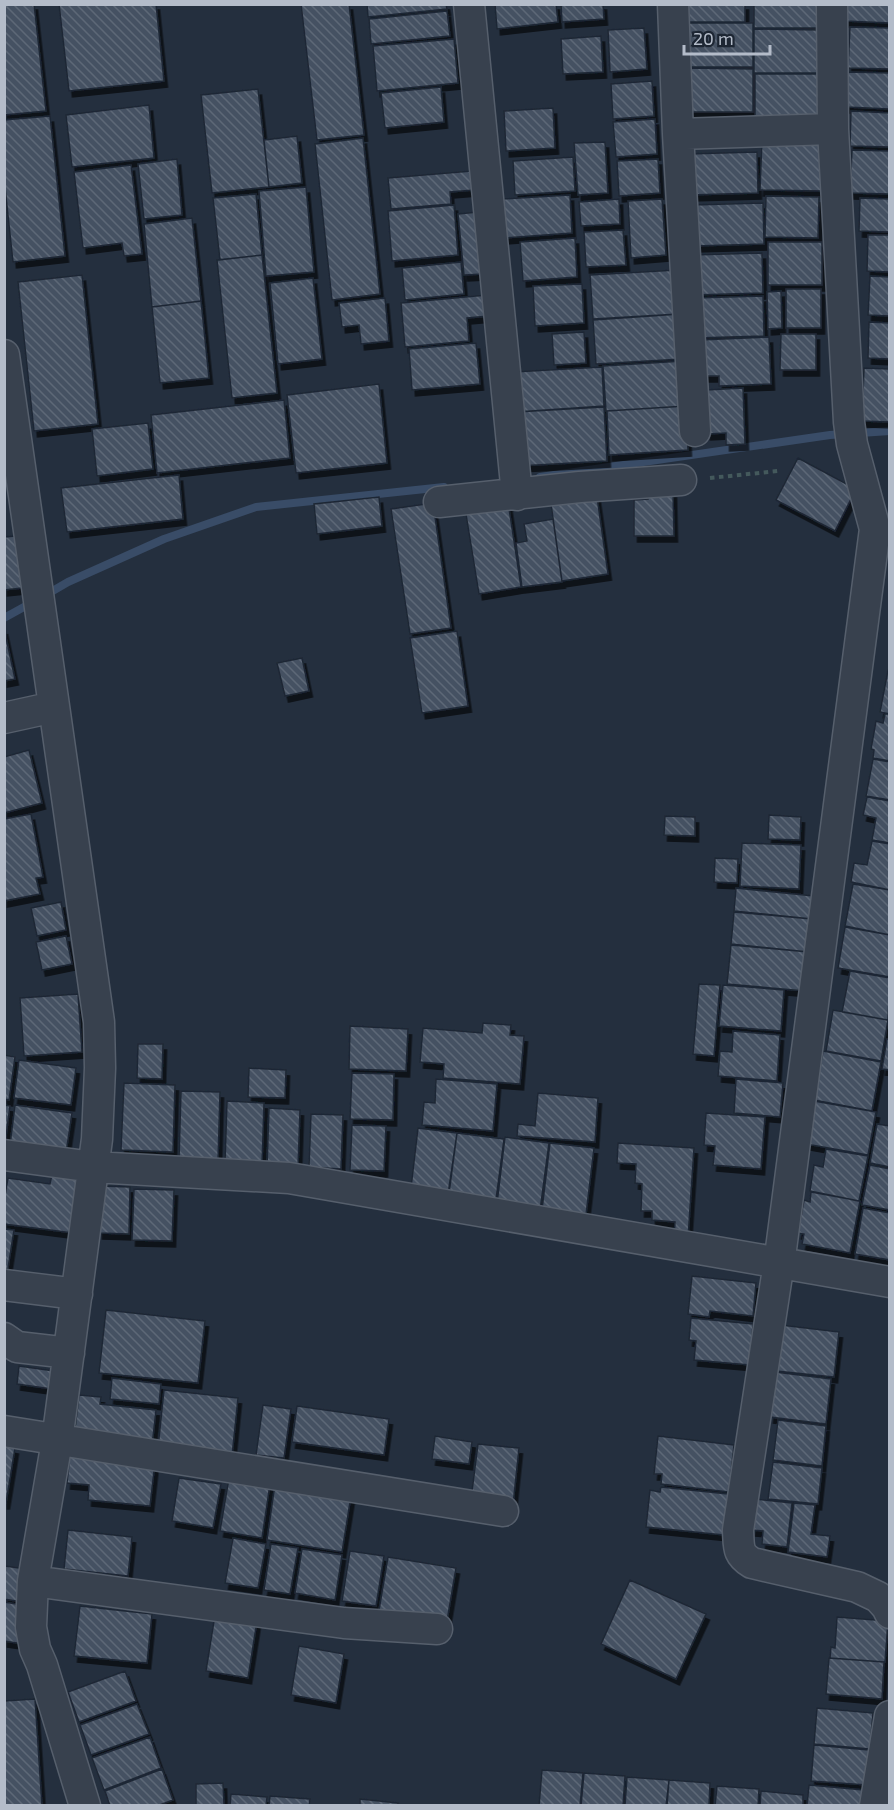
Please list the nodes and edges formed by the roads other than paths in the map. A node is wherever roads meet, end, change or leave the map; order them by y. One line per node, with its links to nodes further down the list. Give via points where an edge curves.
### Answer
1 (469, 4): 9 (street)
2 (673, 4): 5 (street)
3 (832, 4): 4 (street)
4 (833, 129): 5 (street); 15 (street, via 850,433 875,529)
5 (678, 134): 7 (street)
6 (4, 355): 11 (street)
7 (695, 431)
8 (681, 480): 9 (street, via 580,487)
9 (516, 482): 10 (street)
10 (439, 502)
11 (54, 707): 12 (street); 14 (street, via 99,1022)
12 (4, 718)
13 (4, 1155): 14 (street)
14 (93, 1167): 15 (street, via 289,1178); 18 (street)
15 (779, 1262): 16 (street); 25 (street, via 738,1530 739,1549 752,1563 857,1587 878,1598)
16 (890, 1282)
17 (4, 1285): 18 (street)
18 (77, 1294): 20 (street)
19 (4, 1338): 20 (street, via 17,1347)
20 (69, 1353): 22 (street)
21 (4, 1431): 22 (street)
22 (57, 1441): 23 (street); 24 (street)
23 (503, 1510)
24 (33, 1581): 26 (street, via 344,1623); 28 (street, via 31,1627 35,1650)
25 (890, 1613)
26 (437, 1629)
27 (890, 1716): 29 (street)
28 (85, 1806)
29 (875, 1806)

